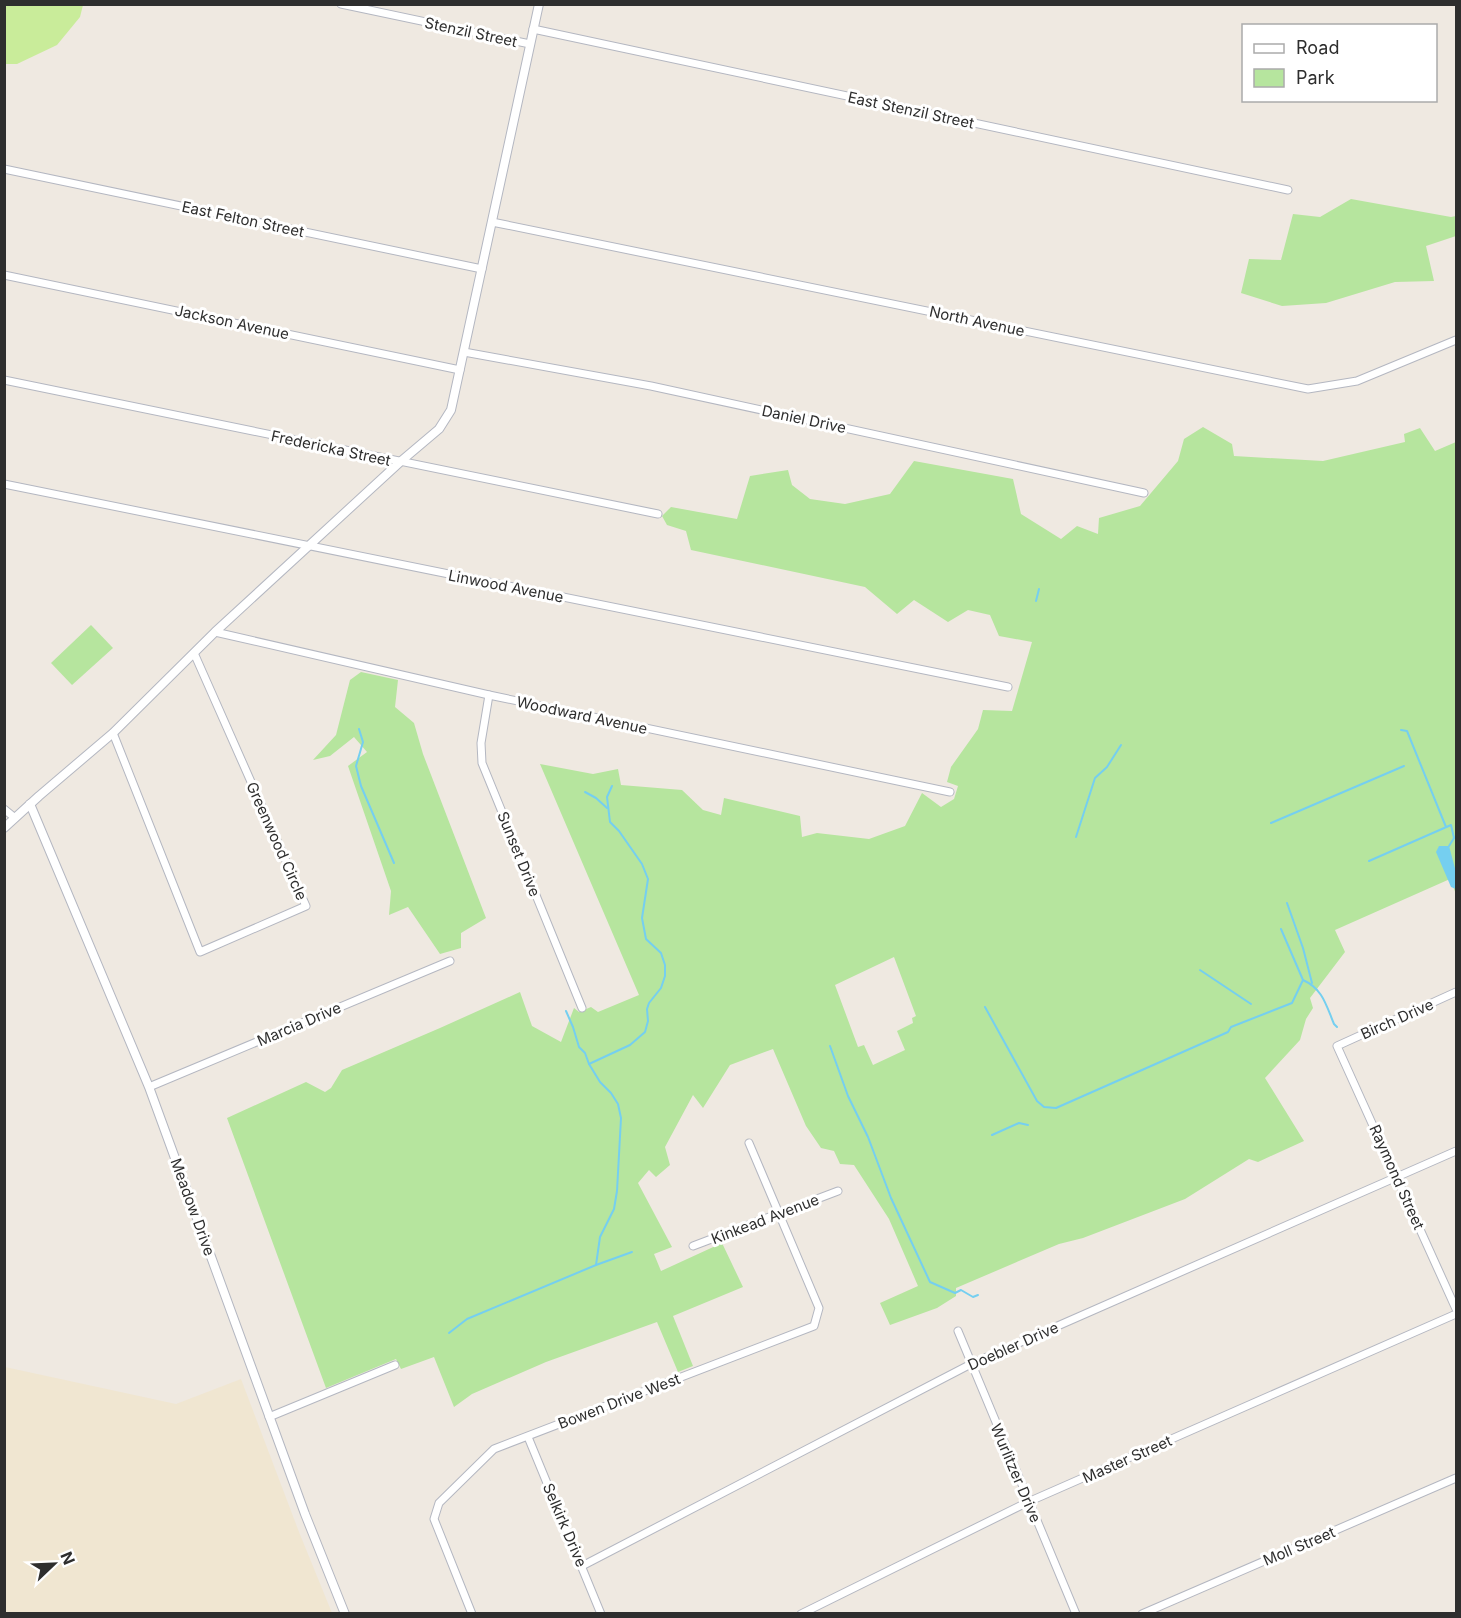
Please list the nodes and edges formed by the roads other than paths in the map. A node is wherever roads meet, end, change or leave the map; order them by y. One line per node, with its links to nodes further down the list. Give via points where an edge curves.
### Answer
1 (341, 4): 4 (street, Stenzil Street)
2 (539, 4): 3 (street)
3 (533, 30): 4 (street); 6 (street, East Stenzil Street)
4 (530, 44): 7 (street)
5 (4, 169): 8 (street, East Felton Street)
6 (1288, 189)
7 (492, 222): 8 (street); 10 (street, North Avenue, via 1308,389 1357,381)
8 (482, 269): 11 (street)
9 (4, 275): 12 (street, Jackson Avenue)
10 (1456, 340)
11 (464, 352): 12 (street); 16 (street, Daniel Drive, via 651,386)
12 (460, 370): 14 (street, via 451,410 440,429)
13 (4, 380): 14 (street, Fredericka Street)
14 (399, 462): 17 (street, Fredericka Street); 18 (street)
15 (4, 484): 18 (street, Linwood Avenue)
16 (1144, 493)
17 (658, 514)
18 (309, 547): 19 (street); 21 (street, Linwood Avenue)
19 (215, 632): 20 (street); 22 (street, Woodward Avenue)
20 (194, 653): 23 (street); 23 (street, Greenwood Circle, via 306,906 200,952)
21 (1008, 687)
22 (489, 695): 24 (street, Woodward Avenue); 31 (street, Sunset Drive, via 481,743 482,763)
23 (113, 733): 25 (street)
24 (950, 792)
25 (30, 804): 27 (street); 33 (street, Meadow Drive)
26 (4, 808): 27 (street)
27 (15, 818): 28 (street)
28 (4, 828)
29 (450, 961): 33 (street, Marcia Drive)
30 (1456, 992): 32 (street, Birch Drive)
31 (582, 1008)
32 (1337, 1046): 36 (street, Raymond Street)
33 (149, 1087): 45 (street, Meadow Drive)
34 (748, 1143): 38 (street)
35 (1456, 1152): 36 (street, Doebler Drive)
36 (1397, 1178): 40 (street, Raymond Street); 43 (street, Doebler Drive)
37 (838, 1191): 38 (street, Kinkead Avenue)
38 (779, 1214): 39 (street, Kinkead Avenue); 46 (street, Bowen Drive West, via 819,1308 814,1326)
39 (693, 1246)
40 (1456, 1309)
41 (1456, 1314): 48 (street, Master Street)
42 (958, 1331): 43 (street, Wurlitzer Drive)
43 (971, 1364): 48 (street, Wurlitzer Drive); 49 (street, Doebler Drive)
44 (395, 1365): 45 (street)
45 (269, 1418): 50 (street, Meadow Drive)
46 (528, 1437): 49 (street, Selkirk Drive); 51 (street, Bowen Drive West, via 494,1449 439,1503 434,1519)
47 (1456, 1478): 55 (street, Moll Street)
48 (1028, 1502): 53 (street, Master Street); 54 (street, Wurlitzer Drive)
49 (582, 1566): 52 (street, Selkirk Drive)
50 (345, 1614)
51 (472, 1614)
52 (601, 1614)
53 (801, 1614)
54 (1076, 1614)
55 (1142, 1614)

